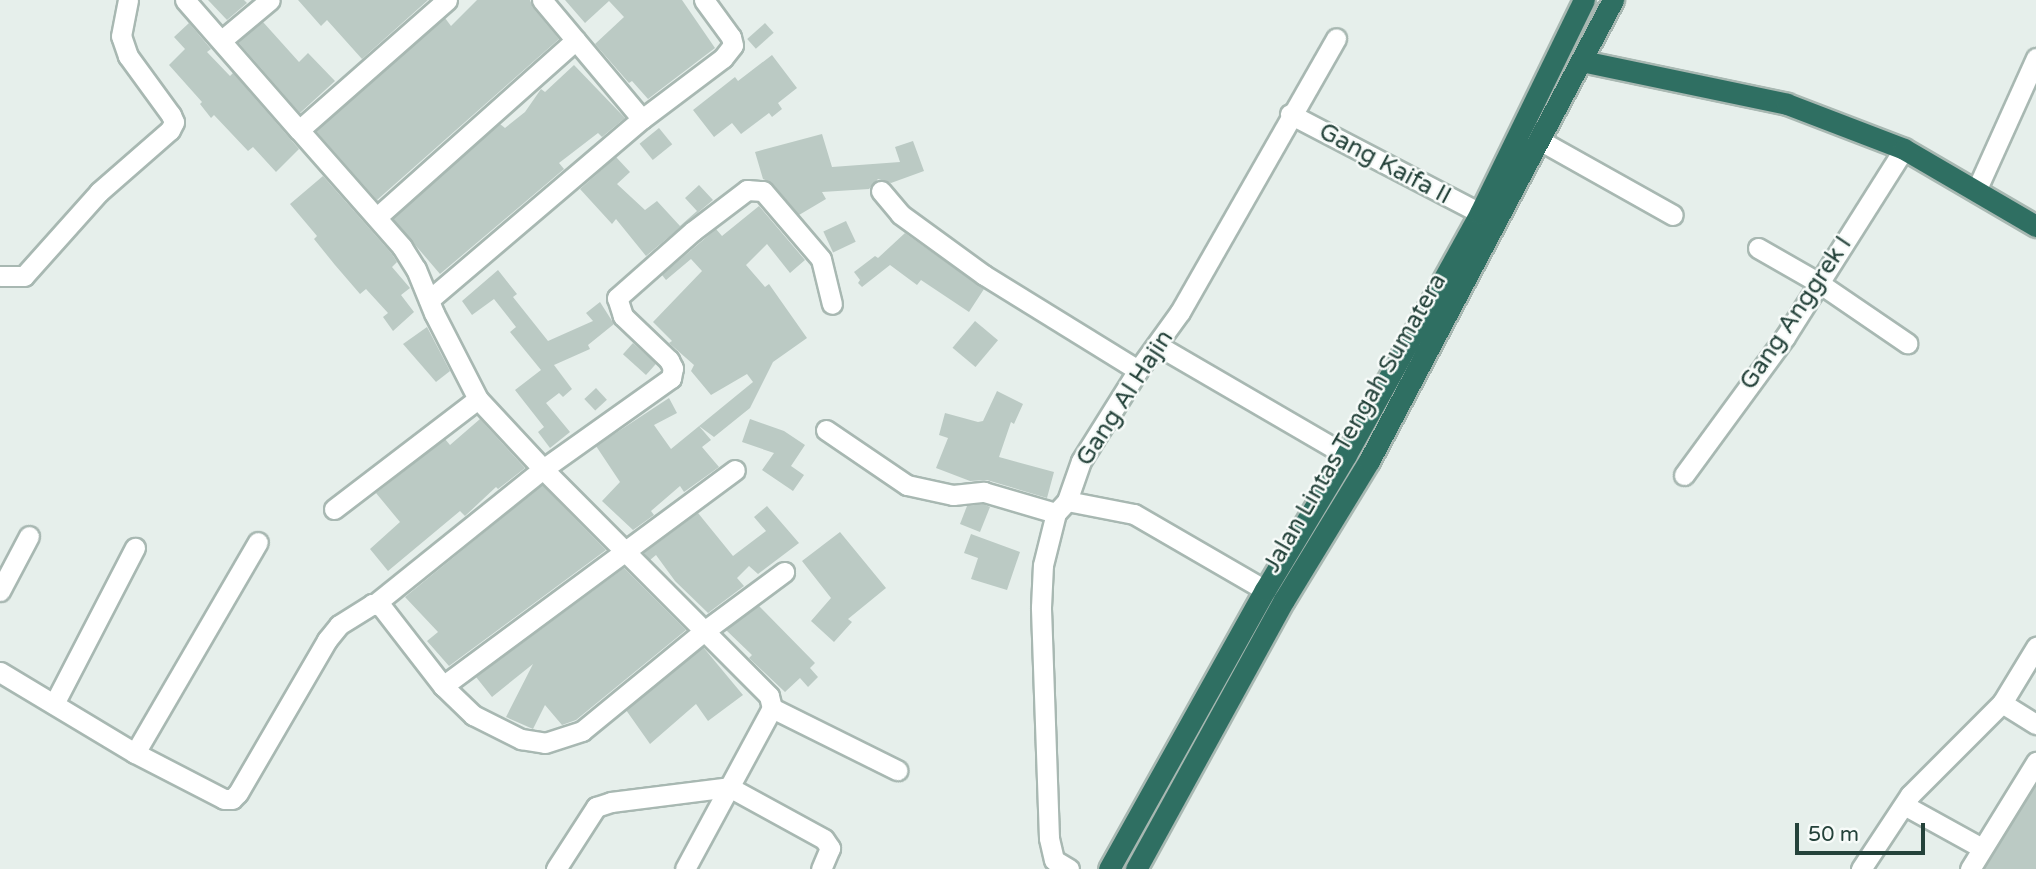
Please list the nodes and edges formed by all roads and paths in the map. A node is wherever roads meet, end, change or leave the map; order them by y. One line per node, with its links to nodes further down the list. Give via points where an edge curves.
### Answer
1 (128, 0): 26 (street, via 121,36 128,56 174,122 99,192 24,276)
2 (185, 0): 10 (street)
3 (270, 0): 10 (street)
4 (447, 0): 16 (street)
5 (542, 0): 11 (street)
6 (704, 0): 15 (street, via 733,44 723,58)
7 (1582, 0): 21 (highway, Jalan Lintas Tengah Sumatera)
8 (1614, 0): 13 (highway, Jalan Lintas Tengah Sumatera)
9 (1336, 38): 14 (street, Gang Al Hajin)
10 (222, 40): 16 (street)
11 (576, 40): 15 (street); 23 (street)
12 (2036, 58): 20 (street)
13 (1582, 61): 17 (highway, Jalan Lintas Tengah Sumatera); 18 (highway, via 1787,104)
14 (1290, 114): 21 (street, Gang Kaifa II); 31 (street, Gang Al Hajin, via 1240,210)
15 (642, 119): 28 (street)
16 (299, 130): 23 (street)
17 (1541, 141): 22 (street); 68 (highway, Jalan Lintas Tengah Sumatera, via 1368,461 1284,600)
18 (1904, 149): 20 (highway); 27 (street, Gang Anggrek I)
19 (881, 191): 32 (street, via 900,214 974,268)
20 (1976, 191): 24 (highway)
21 (1480, 213): 35 (highway, Jalan Lintas Tengah Sumatera)
22 (1673, 215)
23 (377, 217): 28 (street, via 416,269)
24 (2036, 226)
25 (1758, 248): 27 (street)
26 (0, 276)
27 (1819, 283): 30 (street); 38 (street, Gang Anggrek I)
28 (429, 300): 33 (street)
29 (832, 304): 36 (street, via 821,259 763,191 753,188 743,193 617,298 622,316 669,360 671,378)
30 (1907, 343)
31 (1157, 345): 32 (street, Gang Al Hajin); 35 (street)
32 (1138, 370): 39 (street, Gang Al Hajin, via 1081,461)
33 (478, 399): 36 (street); 40 (street)
34 (826, 430): 39 (street, via 907,485 953,495 984,492)
35 (1346, 456): 46 (highway, Jalan Lintas Tengah Sumatera)
36 (543, 469): 44 (street); 48 (street)
37 (735, 470): 44 (street)
38 (1684, 475)
39 (1062, 507): 46 (street, via 1134,514); 66 (street, Gang Al Hajin, via 1043,565 1043,657 1050,851 1059,865)
40 (334, 509)
41 (29, 536): 47 (street)
42 (258, 542): 57 (street)
43 (135, 548): 54 (street)
44 (626, 550): 49 (street); 52 (street)
45 (785, 572): 49 (street)
46 (1265, 590): 67 (highway, Jalan Lintas Tengah Sumatera)
47 (0, 591)
48 (373, 604): 52 (street, via 381,606); 57 (street, via 339,625 327,640 232,799)
49 (703, 632): 52 (street, via 597,720 565,739 545,743 521,739 473,715); 55 (street, via 765,690)
50 (2036, 648): 53 (street)
51 (0, 672): 54 (street)
52 (443, 686)
53 (2002, 703): 56 (street); 61 (street)
54 (54, 704): 57 (street)
55 (772, 708): 59 (street); 60 (street)
56 (2036, 724)
57 (135, 753)
58 (2036, 762): 62 (street)
59 (897, 770)
60 (733, 780): 63 (street, via 596,807); 64 (street); 65 (street, via 824,839 830,848)
61 (1904, 805): 62 (street); 69 (street)
62 (1982, 848): 70 (street)
63 (556, 869)
64 (685, 869)
65 (821, 869)
66 (1069, 869)
67 (1109, 869)
68 (1136, 869)
69 (1861, 869)
70 (1969, 869)

